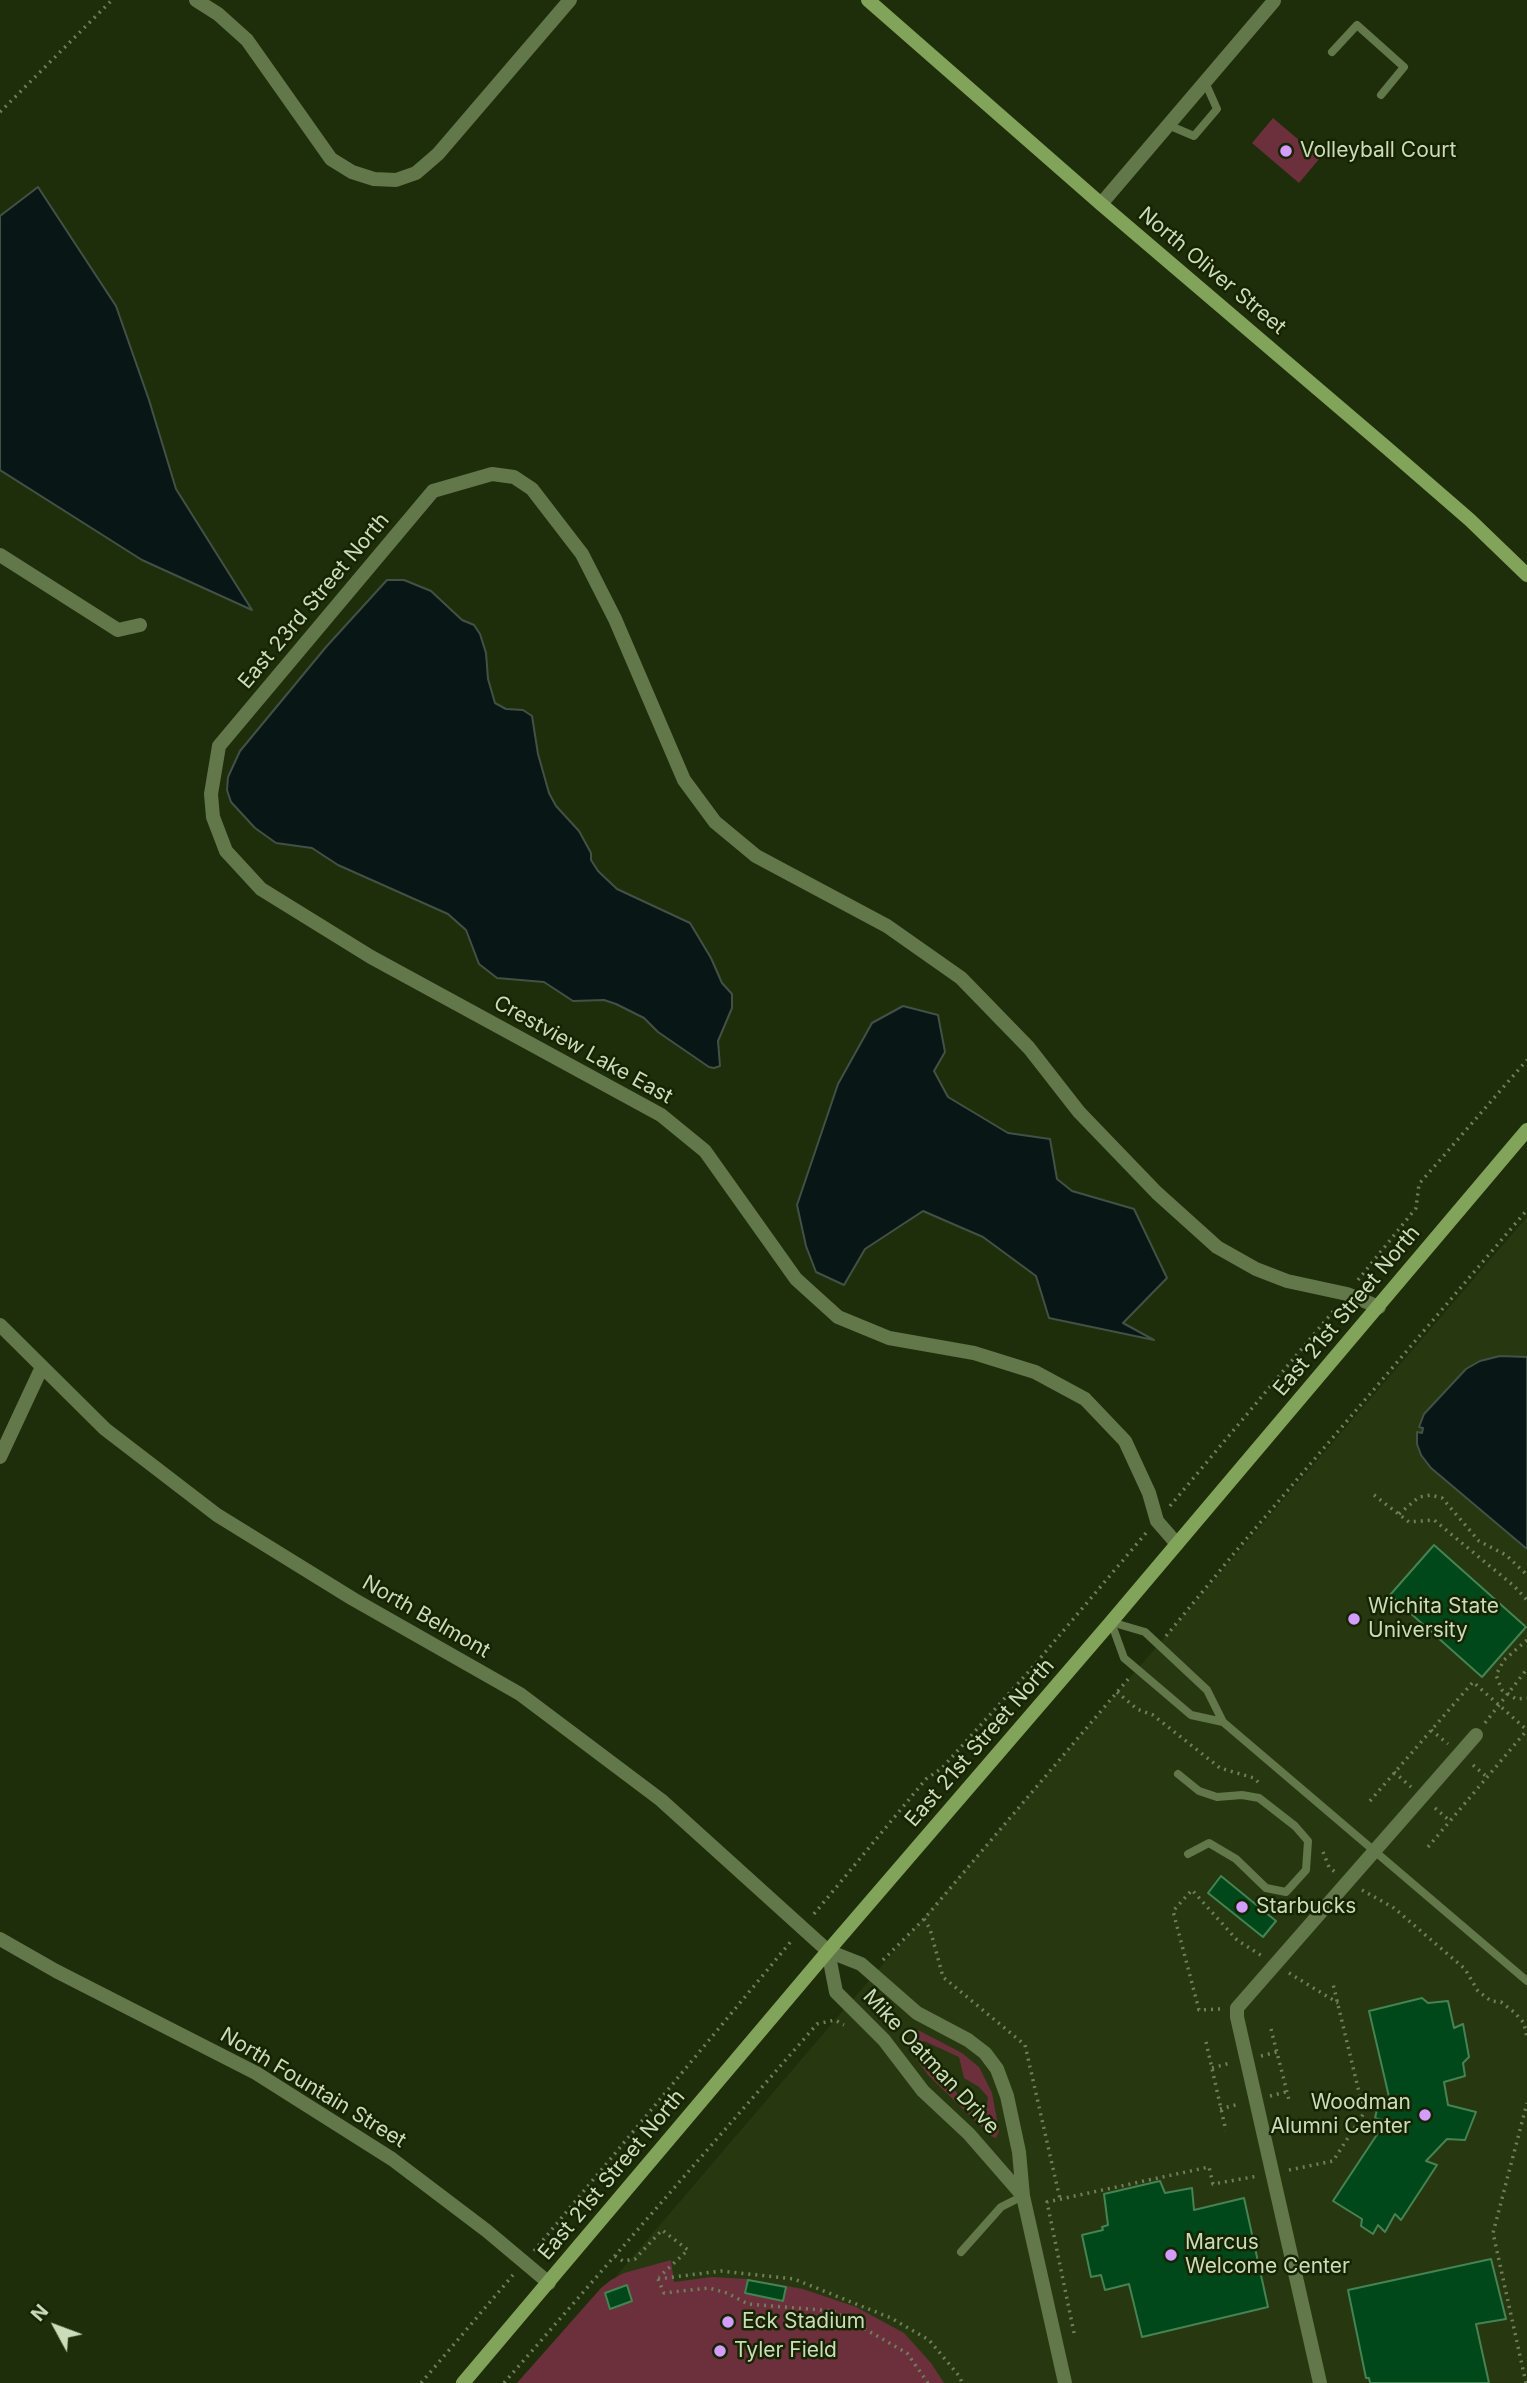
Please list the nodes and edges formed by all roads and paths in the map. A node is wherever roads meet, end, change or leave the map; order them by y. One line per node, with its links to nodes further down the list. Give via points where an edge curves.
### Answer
1 (112, 0): 9 (path)
2 (196, 0): 3 (street, via 247,40 331,159 352,172 396,180 410,176 438,154)
3 (570, 0)
4 (869, 0): 11 (main road, North Oliver Street)
5 (1274, 1): 7 (street)
6 (1332, 52): 8 (lane, via 1357,25 1404,67)
7 (1205, 82): 10 (street); 10 (lane, via 1217,109 1210,118 1194,136)
8 (1381, 95)
9 (0, 112)
10 (1168, 125): 11 (street)
11 (1101, 204): 13 (main road, North Oliver Street, via 1387,448)
12 (0, 555): 14 (street, via 118,630)
13 (1527, 575)
14 (139, 625)
15 (211, 794): 19 (street, East 23rd Street North, via 219,746 433,491 492,474 514,477 531,489 582,554 684,780 715,822 756,856 887,926 961,978 1029,1048 1079,1112 1217,1247 1287,1281); 26 (street, Crestview Lake East, via 213,817 226,851 261,889 382,963 661,1115 705,1151 796,1279 838,1317 889,1338 974,1353 1035,1372 1085,1399 1125,1441)
16 (1527, 1059): 19 (path, via 1419,1184 1416,1208)
17 (1527, 1130): 20 (main road, East 21st Street North)
18 (1527, 1210): 32 (path)
19 (1346, 1294): 20 (street); 26 (path)
20 (1379, 1307): 27 (main road, East 21st Street North)
21 (0, 1325): 22 (street, North Belmont)
22 (42, 1367): 23 (street); 50 (street, North Belmont, via 105,1429 217,1515 542,1711 662,1800)
23 (0, 1457)
24 (1374, 1494): 25 (path)
25 (1399, 1514): 28 (path, via 1419,1497 1442,1498 1479,1541 1506,1555); 29 (path, via 1409,1522 1434,1520)
26 (1157, 1521): 27 (street, Crestview Lake East); 50 (path, via 1031,1669 942,1768 920,1785)
27 (1177, 1544): 30 (main road, East 21st Street North)
28 (1527, 1575)
29 (1527, 1600)
30 (1111, 1622): 32 (lane, via 1145,1632); 33 (lane, via 1124,1658); 52 (main road, East 21st Street North)
31 (1527, 1640): 36 (path, via 1504,1660 1496,1675)
32 (1159, 1644): 39 (lane, via 1208,1690)
33 (1137, 1669): 35 (path); 39 (lane, via 1191,1715)
34 (1527, 1669): 36 (path)
35 (1117, 1692): 43 (path, via 1220,1768 1254,1778); 54 (path)
36 (1508, 1694): 37 (path); 38 (path)
37 (1527, 1698)
38 (1499, 1705): 40 (path); 41 (path); 44 (path, via 1474,1682)
39 (1223, 1723): 47 (lane)
40 (1527, 1730): 46 (path)
41 (1476, 1735): 47 (street)
42 (1178, 1774): 48 (lane, via 1199,1791 1217,1797 1259,1798 1308,1841 1306,1870 1286,1892 1266,1888 1236,1858 1209,1843)
43 (1264, 1787)
44 (1370, 1801)
45 (1319, 1841): 49 (path, via 1329,1867)
46 (1428, 1847)
47 (1375, 1852): 49 (street); 55 (lane)
48 (1188, 1854)
49 (1348, 1881): 53 (street); 63 (path, via 1394,1908 1445,1951 1465,1969 1478,1991 1514,2012 1524,2023)
50 (802, 1928): 52 (street, North Belmont); 72 (path)
51 (0, 1939): 72 (street, North Fountain Street, via 256,2073 392,2159)
52 (828, 1951): 54 (street, Mike Oatman Drive); 58 (street, Mike Oatman Drive, via 836,1992); 74 (main road, East 21st Street North)
53 (1275, 1965): 57 (path); 59 (street); 59 (path, via 1237,1940 1192,1890 1173,1911 1199,2010)
54 (875, 1974): 69 (street, Mike Oatman Drive, via 906,2005 972,2042 994,2064 1007,2096)
55 (1527, 1980)
56 (1333, 1984): 57 (path)
57 (1338, 2003): 68 (path, via 1364,2113 1333,2161)
58 (849, 2004): 60 (path); 69 (street, Mike Oatman Drive, via 923,2091 969,2134)
59 (1237, 2008): 68 (street)
60 (835, 2020): 62 (path); 71 (path, via 817,2024)
61 (1271, 2029): 65 (path)
62 (851, 2030)
63 (1527, 2038)
64 (1206, 2042): 67 (path)
65 (1289, 2100)
66 (1527, 2103): 83 (path, via 1493,2233)
67 (1226, 2131)
68 (1273, 2173): 75 (path, via 1213,2184 1209,2167 1047,2202); 82 (street)
69 (1023, 2196): 70 (lane, via 1002,2207); 81 (street, Mike Oatman Drive)
70 (961, 2252)
71 (615, 2256): 73 (path, via 623,2261 635,2259 662,2230 688,2250); 78 (path)
72 (524, 2262): 74 (street, North Fountain Street); 76 (path)
73 (658, 2279): 79 (path, via 664,2293 709,2288 748,2304 833,2311 907,2353); 80 (path, via 721,2271 794,2279 891,2318 929,2340)
74 (549, 2283): 77 (main road, East 21st Street North)
75 (1074, 2336)
76 (421, 2383)
77 (463, 2383)
78 (504, 2383)
79 (928, 2383)
80 (962, 2383)
81 (1065, 2383)
82 (1320, 2383)
83 (1525, 2383)

